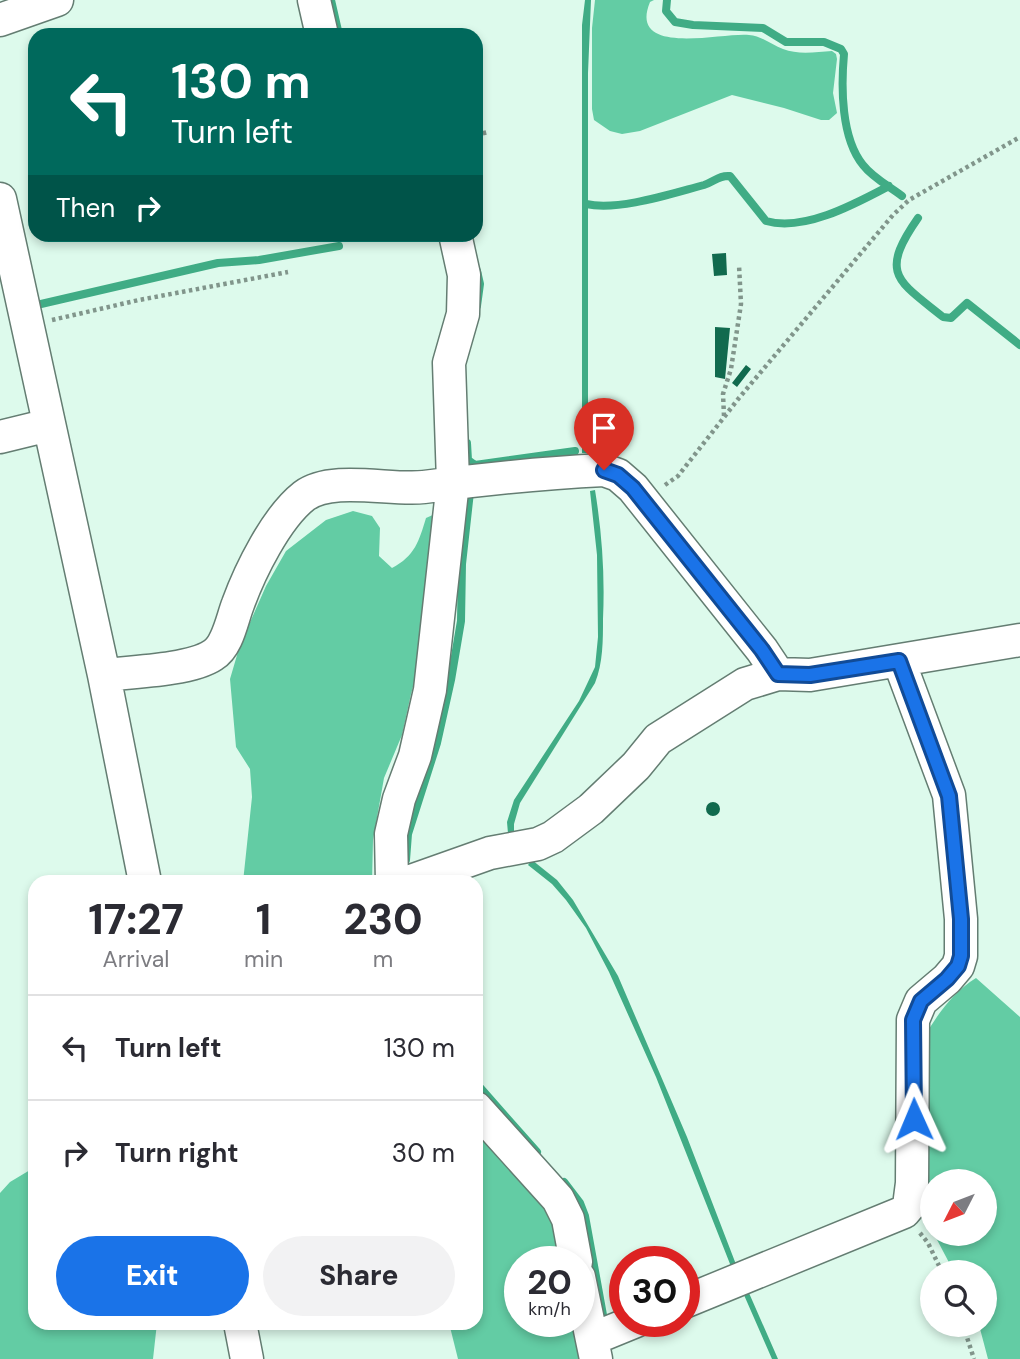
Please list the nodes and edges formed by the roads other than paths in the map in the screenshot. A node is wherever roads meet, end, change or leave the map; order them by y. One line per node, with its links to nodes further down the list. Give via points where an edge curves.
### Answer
1 (57, 0): 3 (street)
2 (314, 0): 4 (street)
3 (0, 20)
4 (320, 28)
5 (0, 199): 7 (street)
6 (456, 242): 9 (street, via 464,275 463,314 449,363)
7 (49, 425): 8 (street); 13 (street)
8 (0, 437)
9 (453, 482): 12 (street, via 604,470 618,475); 13 (street, via 422,487 332,486 306,495 264,549 215,654 196,663); 15 (street, via 429,690 415,757 391,834)
10 (1020, 640): 11 (street)
11 (899, 661): 12 (street, via 810,675); 19 (street, via 949,796 961,919 961,956 954,973 921,1001 913,1020 909,1206 904,1212)
12 (778, 674): 16 (street, via 746,684 658,739 592,809 553,837)
13 (104, 675): 14 (street)
14 (144, 875)
15 (392, 875)
16 (428, 875)
17 (483, 1116): 18 (street, via 558,1199)
18 (573, 1246)
19 (700, 1295)
20 (241, 1330): 23 (street)
21 (612, 1337): 22 (street)
22 (594, 1349)
23 (247, 1359)

